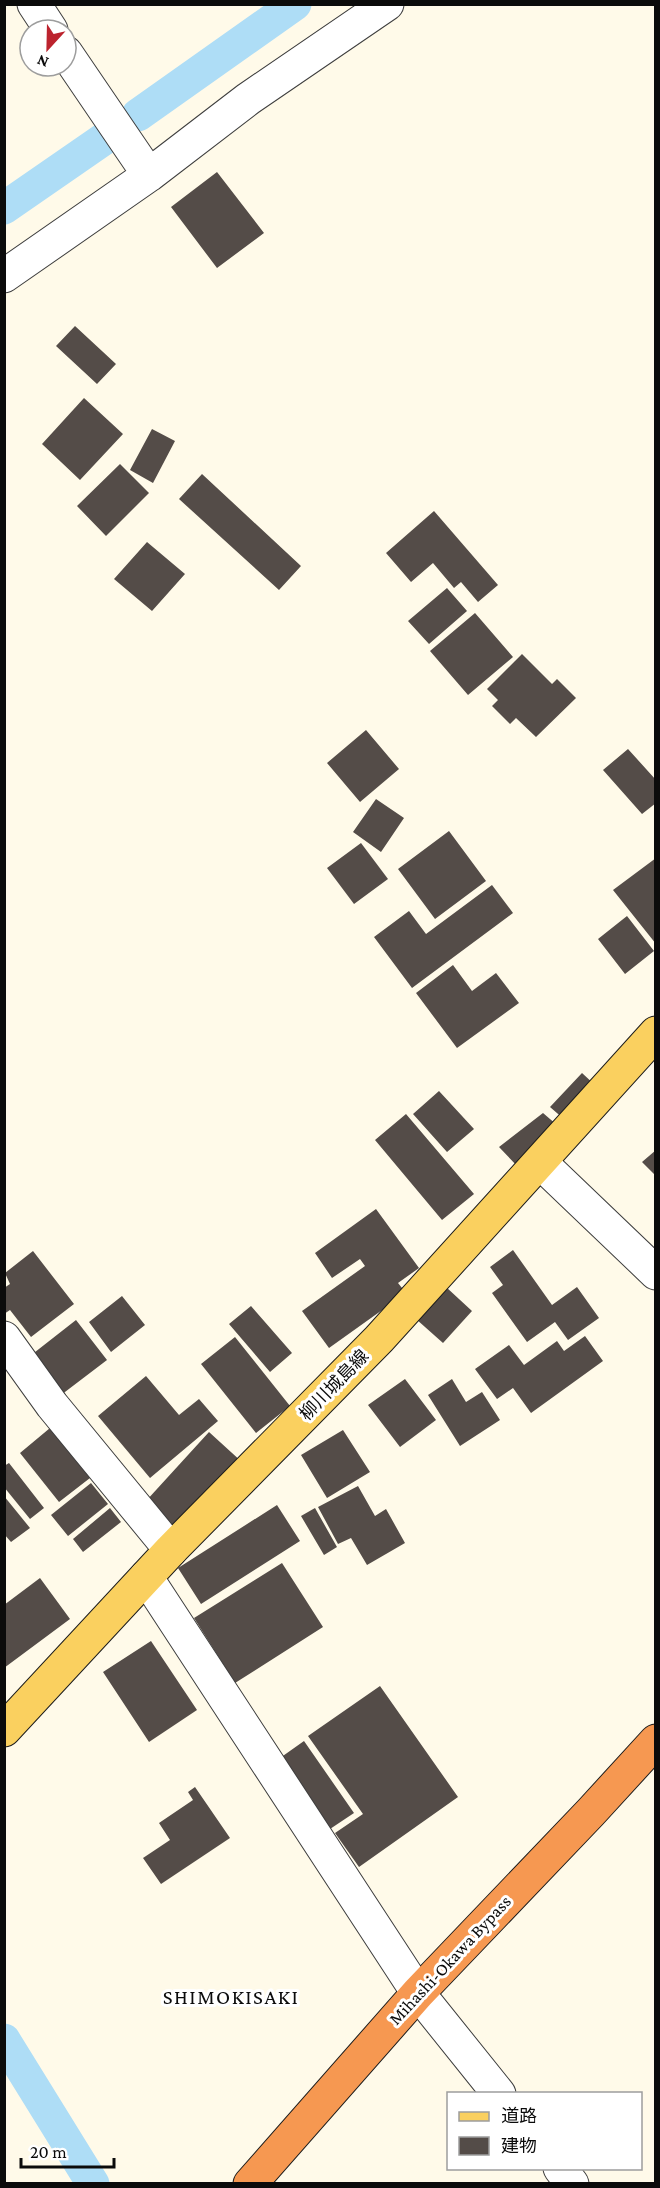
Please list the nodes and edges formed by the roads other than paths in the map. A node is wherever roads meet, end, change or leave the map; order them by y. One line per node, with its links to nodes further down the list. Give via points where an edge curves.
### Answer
1 (34, 4): 3 (street)
2 (387, 4): 5 (street, via 248,99)
3 (43, 18)
4 (78, 71): 5 (street)
5 (149, 175): 6 (street)
6 (4, 276)
7 (656, 1033): 8 (main road, 柳川城島線)
8 (541, 1163): 9 (street); 11 (main road, 柳川城島線, via 379,1339)
9 (656, 1273)
10 (4, 1338): 11 (street, via 52,1405)
11 (171, 1550): 12 (main road, 柳川城島線)
12 (146, 1577): 13 (main road, 柳川城島線); 15 (street)
13 (4, 1730)
14 (656, 1741): 15 (highway, Mihashi-Okawa Bypass)
15 (418, 1993): 16 (street); 18 (highway, Mihashi-Okawa Bypass)
16 (497, 2092)
17 (561, 2170): 19 (street)
18 (250, 2184)
19 (572, 2184)

